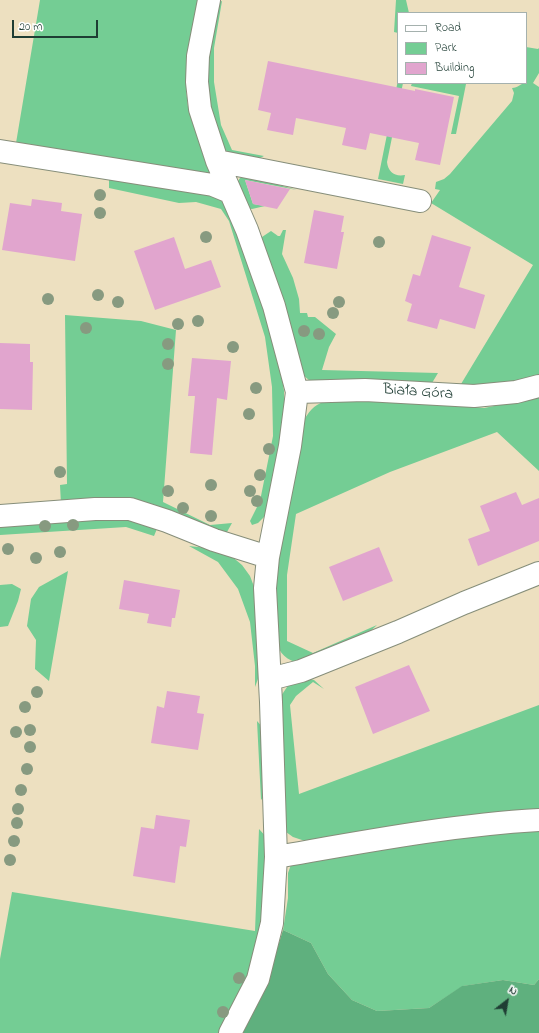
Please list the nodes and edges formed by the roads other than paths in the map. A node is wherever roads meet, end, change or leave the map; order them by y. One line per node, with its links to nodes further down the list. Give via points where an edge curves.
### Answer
1 (209, 0): 3 (street, via 198,56 197,82 200,109)
2 (0, 151): 4 (street, via 213,185)
3 (217, 161): 4 (street); 5 (street)
4 (230, 192): 7 (street, via 247,230 274,306)
5 (420, 201)
6 (539, 386): 7 (street, Biała Góra, via 516,392 474,396 365,390)
7 (297, 392): 9 (street, via 290,446)
8 (0, 516): 9 (street, via 130,509)
9 (268, 557): 11 (street, via 265,588)
10 (539, 573): 11 (street, via 301,671)
11 (270, 678): 13 (street)
12 (539, 820): 13 (street, via 512,821 387,838)
13 (276, 857): 14 (street, via 272,923 258,979)
14 (230, 1033)

